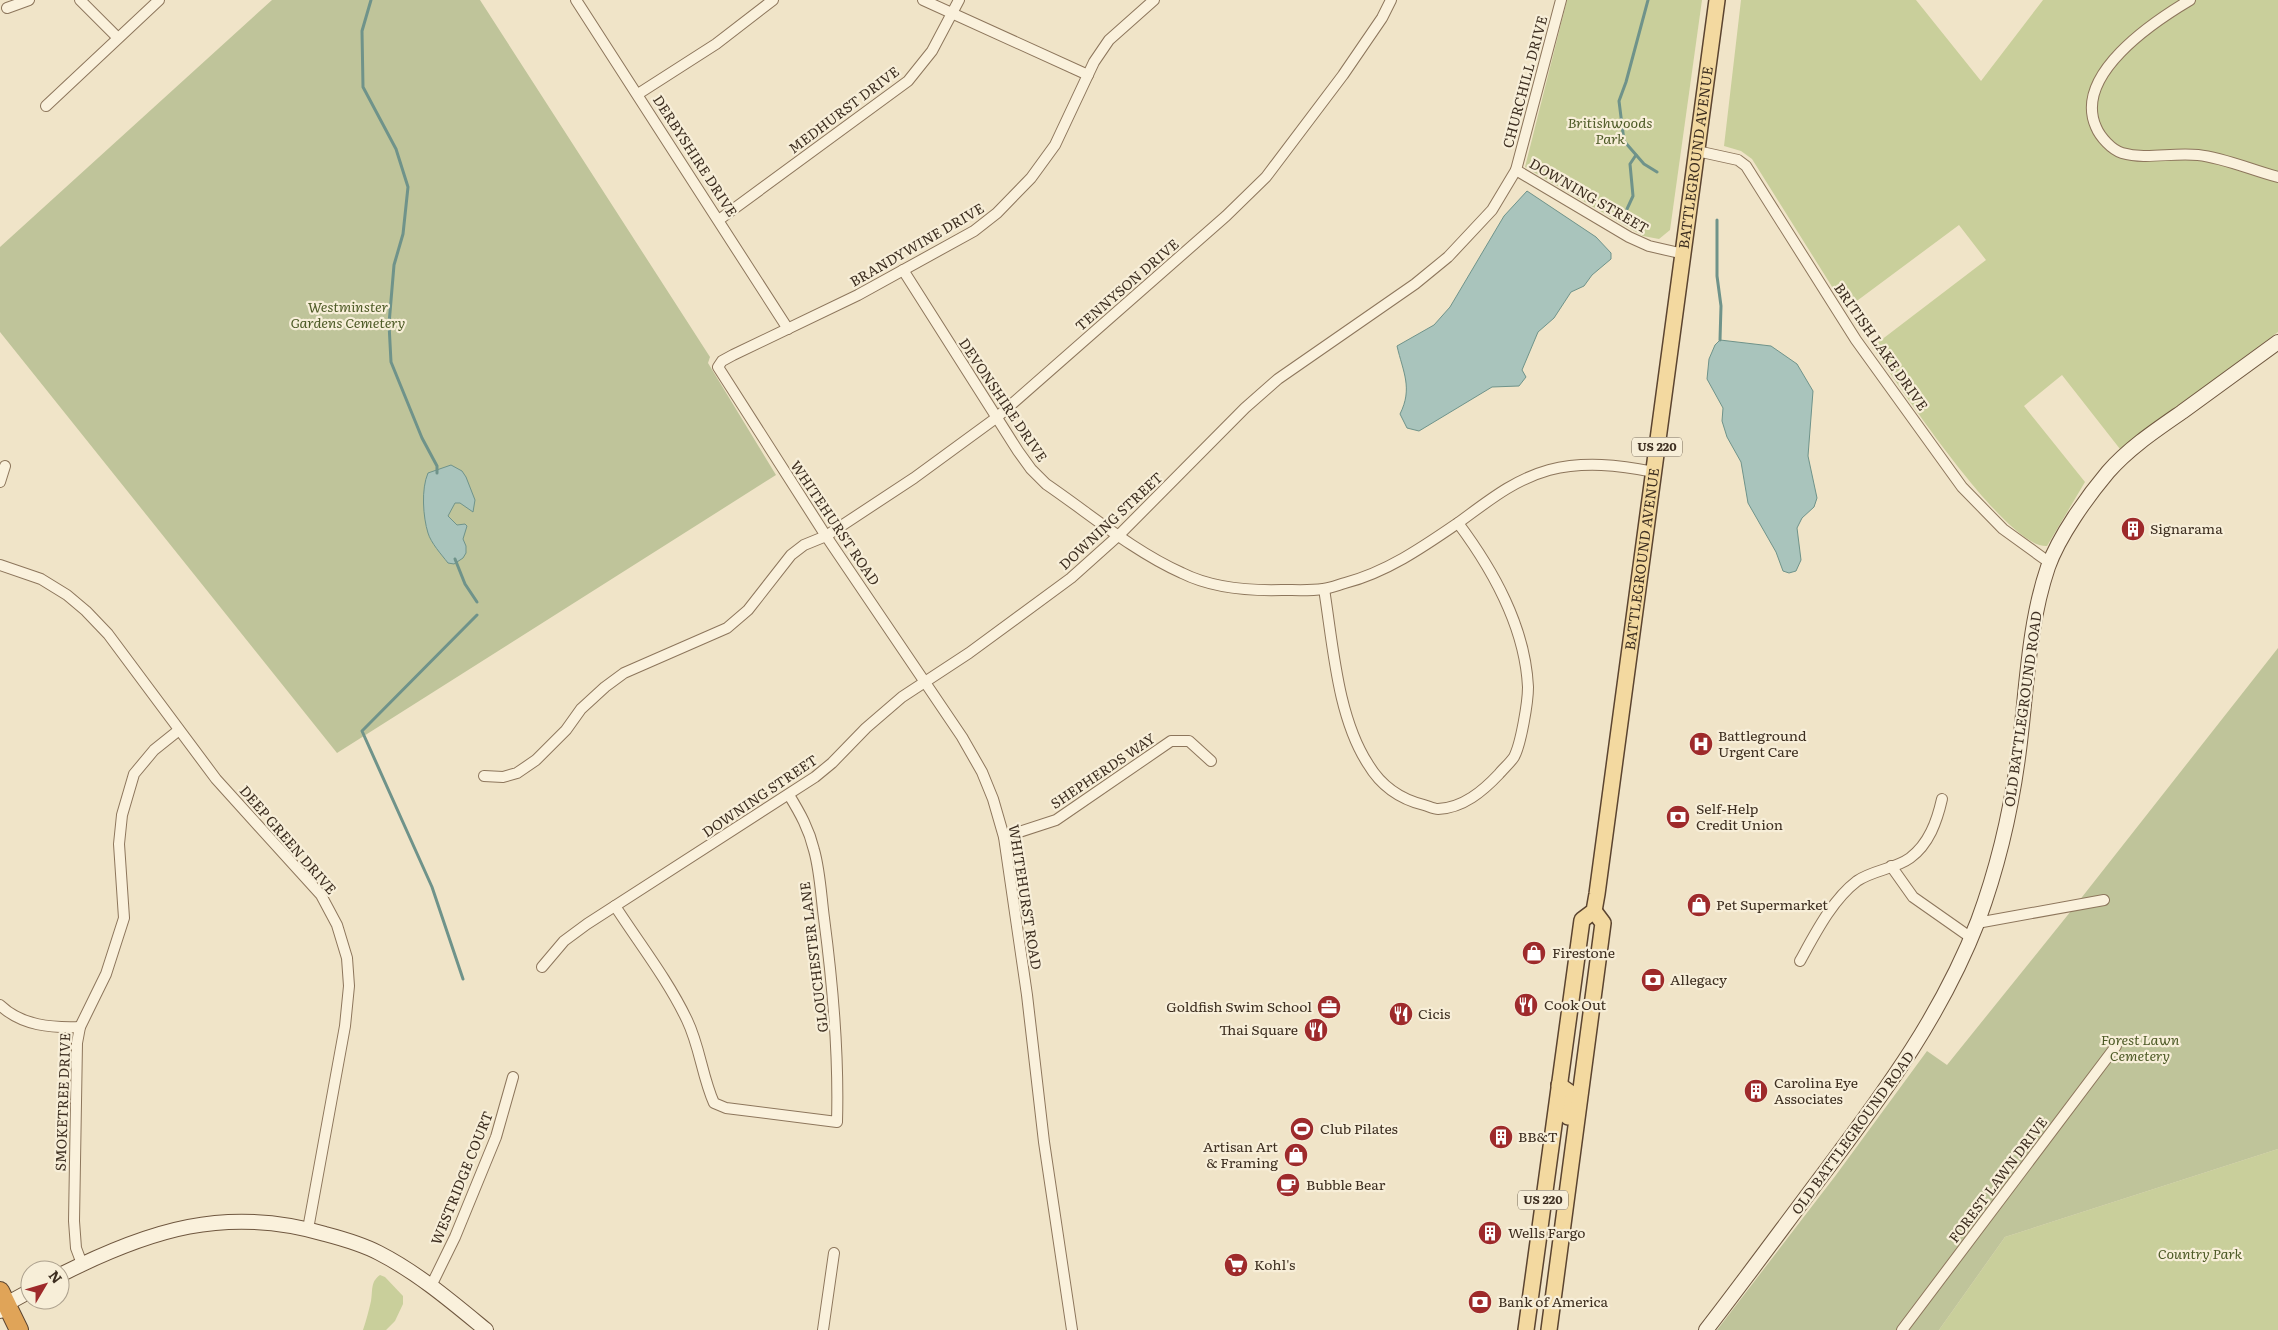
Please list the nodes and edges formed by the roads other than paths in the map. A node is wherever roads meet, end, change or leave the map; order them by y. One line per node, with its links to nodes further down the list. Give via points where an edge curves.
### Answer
1 (29, 0): 13 (street)
2 (80, 0): 15 (street)
3 (159, 0): 15 (street)
4 (576, 0): 17 (street, DERBYSHIRE DRIVE)
5 (773, 0): 17 (street, via 709,49)
6 (923, 0): 14 (street)
7 (959, 0): 14 (street, MEDHURST DRIVE)
8 (1154, 0): 16 (street, BRANDYWINE DRIVE, via 1108,40)
9 (1391, 0): 28 (street, TENNYSON DRIVE, via 1343,75 1266,177)
10 (1561, 0): 20 (street, CHURCHILL DRIVE)
11 (1717, 0): 19 (main road, BATTLEGROUND AVENUE / US 220)
12 (2190, 0): 21 (street, via 2142,32 2100,78 2093,112 2100,136 2120,152 2144,157 2177,153 2199,155)
13 (7, 8)
14 (953, 14): 16 (street); 22 (street, MEDHURST DRIVE, via 932,51 908,81)
15 (117, 37): 18 (street)
16 (1088, 75): 24 (street, BRANDYWINE DRIVE, via 1058,140 1020,192 984,224)
17 (638, 94): 22 (street, DERBYSHIRE DRIVE)
18 (46, 106)
19 (1697, 151): 23 (main road, BATTLEGROUND AVENUE / US 220); 35 (street, BRITISH LAKE DRIVE, via 1738,160 1746,166 1856,340 1962,487 2003,529)
20 (1516, 170): 23 (street, DOWNING STREET, via 1629,238); 33 (street, DOWNING STREET, via 1492,210 1448,257 1415,284 1278,379)
21 (2278, 177)
22 (720, 219): 25 (street, DERBYSHIRE DRIVE)
23 (1684, 254): 30 (main road, BATTLEGROUND AVENUE / US 220)
24 (903, 270): 25 (street, BRANDYWINE DRIVE); 28 (street, DEVONSHIRE DRIVE)
25 (788, 328): 27 (street, BRANDYWINE DRIVE, via 722,360)
26 (2278, 342): 35 (street, OLD BATTLEGROUND ROAD, via 2139,442 2110,470 2079,511)
27 (718, 367): 34 (street, WHITEHURST ROAD)
28 (996, 418): 33 (street, DEVONSHIRE DRIVE, via 1031,469 1046,484); 34 (street, TENNYSON DRIVE, via 914,478)
29 (4, 466): 31 (street)
30 (1654, 472): 32 (street, DEVONSHIRE DRIVE, via 1594,464 1549,470 1502,490); 48 (main road, BATTLEGROUND AVENUE / US 220)
31 (0, 482)
32 (1458, 522): 37 (street, DEVONSHIRE DRIVE, via 1397,562 1363,579); 37 (street, via 1488,566 1509,611 1523,652 1528,688 1524,723 1514,756 1488,786 1466,802 1437,809 1406,800 1384,785 1367,764 1343,702)
33 (1119, 535): 37 (street, DEVONSHIRE DRIVE, via 1182,574 1209,583 1261,590); 38 (street, DOWNING STREET, via 1072,578)
34 (826, 536): 38 (street, WHITEHURST ROAD); 41 (street, TENNYSON DRIVE, via 804,545 791,555 748,610 727,628 624,674 605,687 536,760 517,773)
35 (2050, 563): 49 (street, OLD BATTLEGROUND ROAD, via 2032,638 2020,750 2009,810)
36 (0, 565): 39 (street, DEEP GREEN DRIVE, via 41,579 86,611 108,634)
37 (1324, 589)
38 (925, 682): 42 (street, DOWNING STREET, via 884,711 832,763); 44 (street, WHITEHURST ROAD, via 982,772)
39 (179, 730): 54 (street, SMOKETREE DRIVE, via 154,750 134,774 122,815 119,844 124,918 106,974); 59 (street, DEEP GREEN DRIVE, via 216,779 321,895 337,925 347,958 349,986 345,1026)
40 (1211, 761): 44 (street, SHEPHERDS WAY, via 1189,741 1171,741 1056,820)
41 (484, 776)
42 (789, 795): 47 (street, DOWNING STREET); 47 (street, GLOUCHESTER LANE, via 804,820 815,851 837,1038 837,1122 714,1104 687,1019)
43 (1942, 799): 45 (street, via 1928,838 1909,858)
44 (1004, 837): 69 (street, WHITEHURST ROAD)
45 (1890, 866): 50 (street, via 1913,897); 51 (street, via 1858,881 1827,913)
46 (2104, 900): 49 (street)
47 (615, 906): 52 (street, DOWNING STREET, via 564,941)
48 (1594, 911): 57 (main road, BATTLEGROUND AVENUE / US 220, via 1582,920); 58 (main road, BATTLEGROUND AVENUE / US 220, via 1603,923)
49 (1977, 923): 50 (street, OLD BATTLEGROUND ROAD)
50 (1970, 937): 72 (street, OLD BATTLEGROUND ROAD, via 1956,973 1919,1041 1878,1102)
51 (1800, 961)
52 (542, 967)
53 (0, 1005): 54 (street, via 31,1024 54,1028)
54 (80, 1026): 61 (street, SMOKETREE DRIVE, via 75,1073 74,1220 76,1248)
55 (2116, 1046): 73 (street, FOREST LAWN DRIVE)
56 (513, 1077): 63 (street, WESTRIDGE COURT, via 496,1137 455,1238)
57 (1559, 1085): 58 (main road, via 1569,1092 1567,1123); 70 (main road, BATTLEGROUND AVENUE / US 220)
58 (1575, 1137): 71 (main road, BATTLEGROUND AVENUE / US 220)
59 (308, 1228): 61 (street, via 269,1222 214,1222 148,1236); 63 (street, via 379,1253)
60 (834, 1253): 68 (street)
61 (82, 1264): 62 (street)
62 (70, 1270)
63 (431, 1286): 67 (street)
64 (20, 1295): 65 (street)
65 (2, 1302): 66 (highway)
66 (19, 1330)
67 (486, 1330)
68 (823, 1330)
69 (1072, 1330)
70 (1526, 1330)
71 (1549, 1330)
72 (1706, 1330)
73 (1902, 1330)

